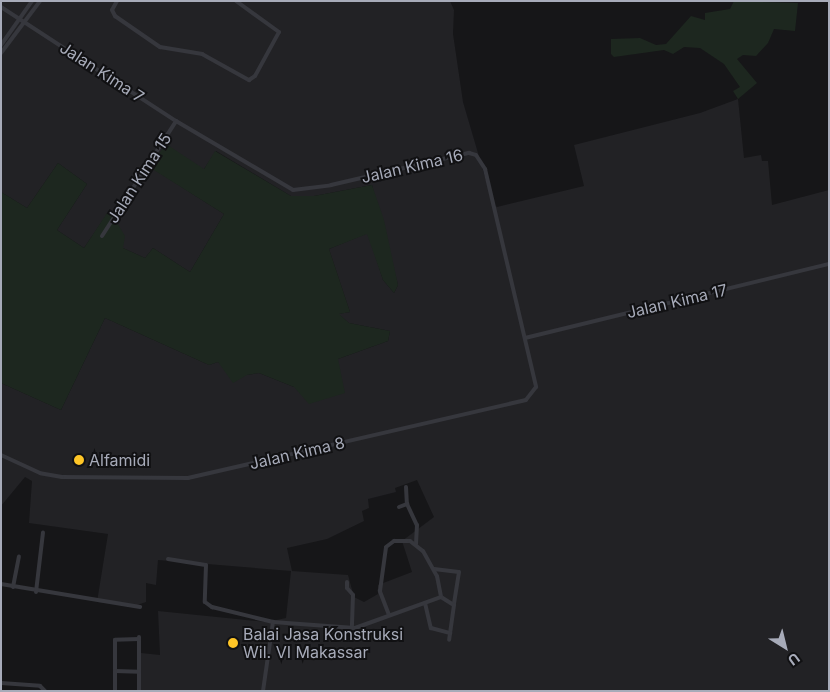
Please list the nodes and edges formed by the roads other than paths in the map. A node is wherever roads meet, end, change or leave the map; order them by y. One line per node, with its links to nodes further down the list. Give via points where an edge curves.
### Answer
1 (32, 1): 6 (street)
2 (40, 1): 7 (street)
3 (117, 1): 4 (street, via 112,10 115,16 154,43 202,54 249,80 256,76 279,32)
4 (236, 1)
5 (1, 7): 6 (street, Jalan Kima 7)
6 (21, 19): 7 (street, Jalan Kima 7); 8 (street)
7 (27, 23): 9 (street); 10 (street, Jalan Kima 7)
8 (1, 45)
9 (1, 54)
10 (176, 121): 11 (street, Jalan Kima 15); 13 (street, Jalan Kima 16, via 297,191 469,153 476,155 485,169)
11 (102, 236)
12 (829, 264): 13 (street, Jalan Kima 17)
13 (525, 338): 14 (street, Jalan Kima 8, via 536,387 526,400 274,459 188,478 116,479 43,474)
14 (1, 455)
15 (406, 487): 16 (street)
16 (407, 504): 17 (street); 19 (street, via 417,521)
17 (399, 507)
18 (42, 532): 26 (street)
19 (416, 544): 22 (street); 31 (street, via 404,539 386,548 380,591)
20 (19, 557): 25 (street)
21 (168, 559): 32 (street, via 206,565 206,602 212,607)
22 (434, 569): 27 (street); 29 (street, via 459,572)
23 (347, 582): 33 (street, via 347,588 353,595)
24 (1, 584): 25 (street)
25 (13, 587): 26 (street)
26 (36, 592): 30 (street)
27 (441, 597): 28 (street); 29 (street)
28 (425, 603): 31 (street); 34 (street, via 431,628)
29 (454, 605): 34 (street)
30 (140, 607)
31 (389, 615): 33 (street)
32 (273, 622): 33 (street); 42 (street)
33 (352, 628)
34 (450, 633): 35 (street)
35 (449, 640)
36 (115, 671): 37 (street); 37 (street, via 115,640 139,638); 40 (street)
37 (139, 672): 41 (street)
38 (1, 683): 39 (street, via 40,686)
39 (46, 691)
40 (115, 691)
41 (139, 691)
42 (263, 691)

